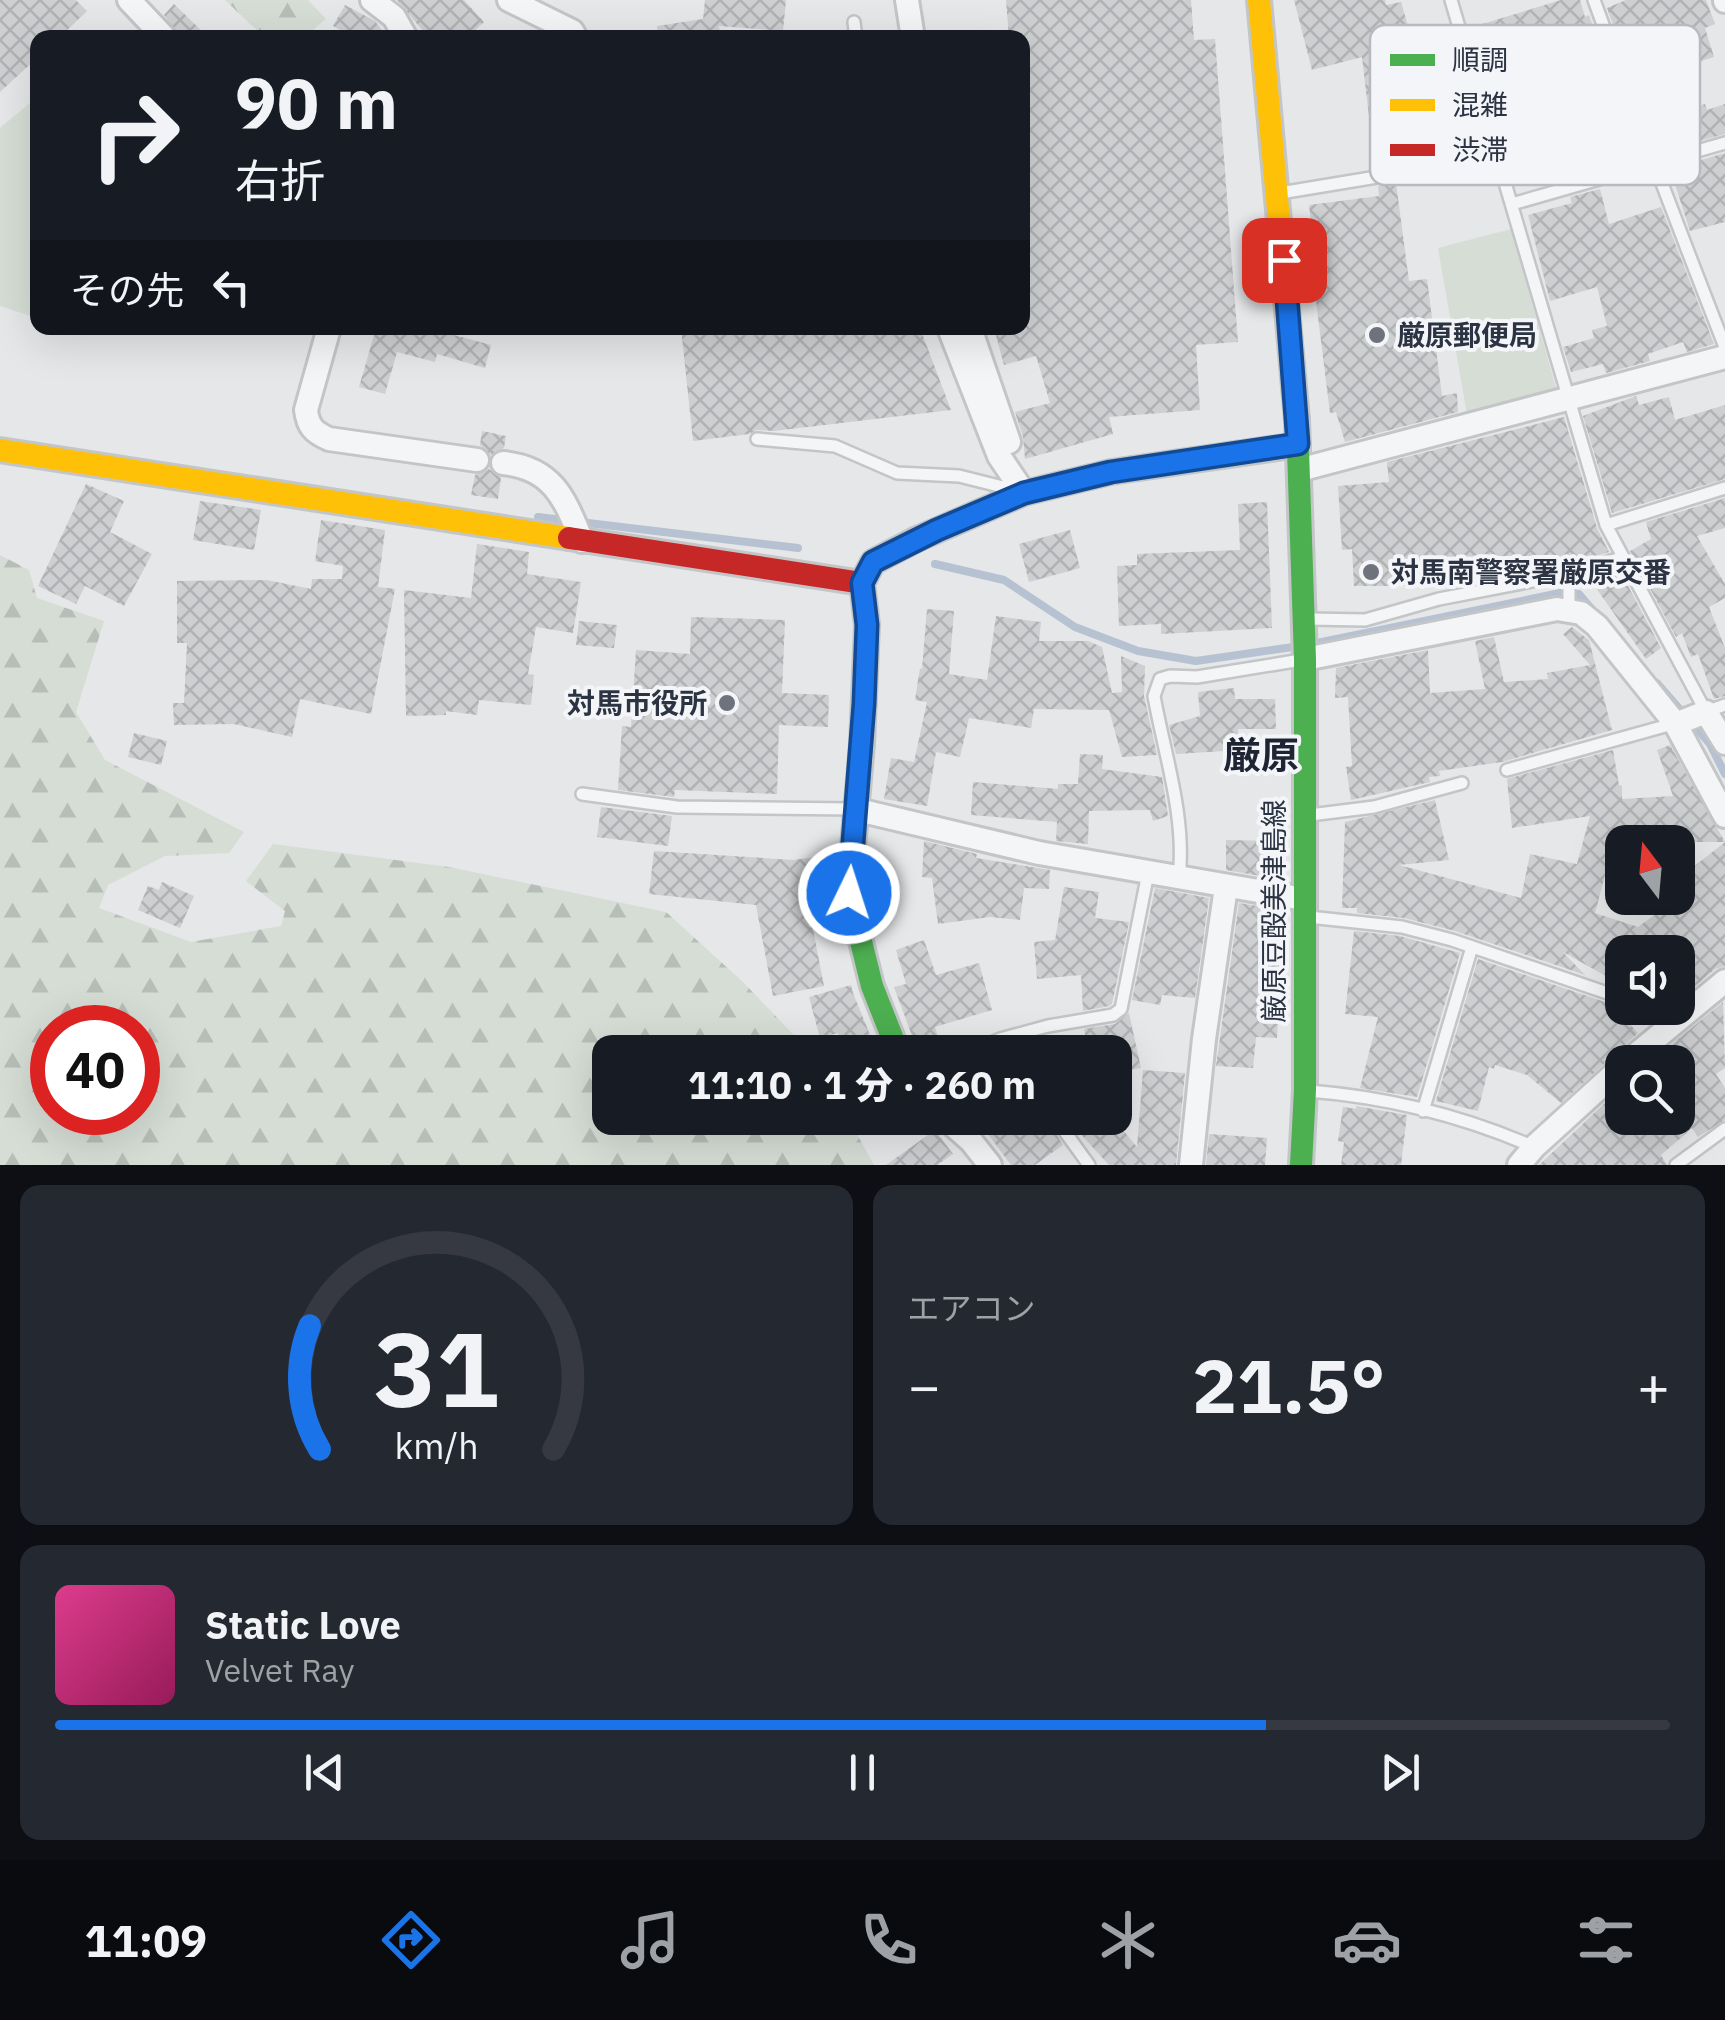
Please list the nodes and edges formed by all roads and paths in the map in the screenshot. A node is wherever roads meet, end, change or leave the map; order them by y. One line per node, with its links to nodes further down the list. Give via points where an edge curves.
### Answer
1 (129, 0): 11 (street)
2 (372, 0): 12 (street)
3 (509, 0): 13 (street)
4 (907, 0): 15 (street)
5 (1258, 0): 22 (street, 厳原豆酘美津島線)
6 (1451, 0): 9 (lane)
7 (1594, 0): 10 (lane)
8 (854, 22): 14 (lane)
9 (1458, 25)
10 (1604, 25)
11 (157, 30)
12 (402, 30)
13 (570, 30)
14 (855, 30)
15 (912, 30)
16 (1725, 143): 17 (lane)
17 (1700, 150)
18 (1370, 178): 22 (lane)
19 (1506, 185): 23 (lane)
20 (1579, 185): 23 (lane)
21 (1661, 185): 27 (lane)
22 (1277, 193): 31 (street, 厳原豆酘美津島線)
23 (1512, 204): 29 (lane)
24 (327, 335): 33 (street, via 306,410 316,433)
25 (952, 335): 37 (street, via 998,456)
26 (972, 335): 37 (street)
27 (1725, 347)
28 (1725, 357): 29 (street)
29 (1568, 401): 35 (street); 38 (lane)
30 (757, 439): 37 (lane, via 835,446 897,473 959,476)
31 (1298, 444): 35 (street, 厳原豆酘美津島線); 37 (street, via 1111,472)
32 (0, 450): 39 (street)
33 (478, 460)
34 (503, 463): 39 (street, via 522,465 550,482)
35 (1299, 470): 45 (street, 厳原豆酘美津島線)
36 (1725, 488): 38 (lane)
37 (1024, 493): 42 (street, via 898,548 873,562)
38 (1606, 525): 40 (lane)
39 (582, 541): 42 (street)
40 (1621, 558): 41 (lane); 46 (lane)
41 (1568, 577): 43 (lane); 44 (lane)
42 (862, 583): 51 (street, via 867,625)
43 (1569, 606): 44 (street); 46 (street)
44 (1406, 624): 45 (street); 45 (lane, via 1348,622)
45 (1304, 641): 52 (street, 厳原豆酘美津島線); 55 (lane, via 1197,676 1160,679 1156,686 1180,818)
46 (1698, 715): 47 (street); 48 (lane); 53 (street)
47 (1725, 742)
48 (1507, 770)
49 (1462, 783): 52 (lane, via 1374,807)
50 (582, 794): 51 (lane, via 677,807)
51 (854, 809): 54 (street); 63 (street, via 849,893)
52 (1304, 816): 57 (street, 厳原豆酘美津島線)
53 (1725, 816)
54 (1148, 873): 55 (street); 64 (lane, via 1121,1010)
55 (1179, 879): 57 (street)
56 (1226, 894): 75 (street)
57 (1304, 908): 58 (lane); 67 (street, 厳原豆酘美津島線)
58 (1472, 947): 60 (lane); 68 (lane)
59 (1725, 981): 61 (street)
60 (1605, 992)
61 (1695, 1004)
62 (1669, 1025): 65 (street)
63 (891, 1035)
64 (1019, 1035)
65 (1647, 1045)
66 (1605, 1083): 72 (street)
67 (1305, 1090): 68 (lane); 76 (street, 厳原豆酘美津島線)
68 (1423, 1111): 72 (lane, via 1467,1122)
69 (1725, 1129): 77 (lane)
70 (963, 1135): 73 (street)
71 (1068, 1135): 74 (lane)
72 (1527, 1156)
73 (990, 1165)
74 (1090, 1165)
75 (1191, 1165)
76 (1301, 1165)
77 (1676, 1165)

